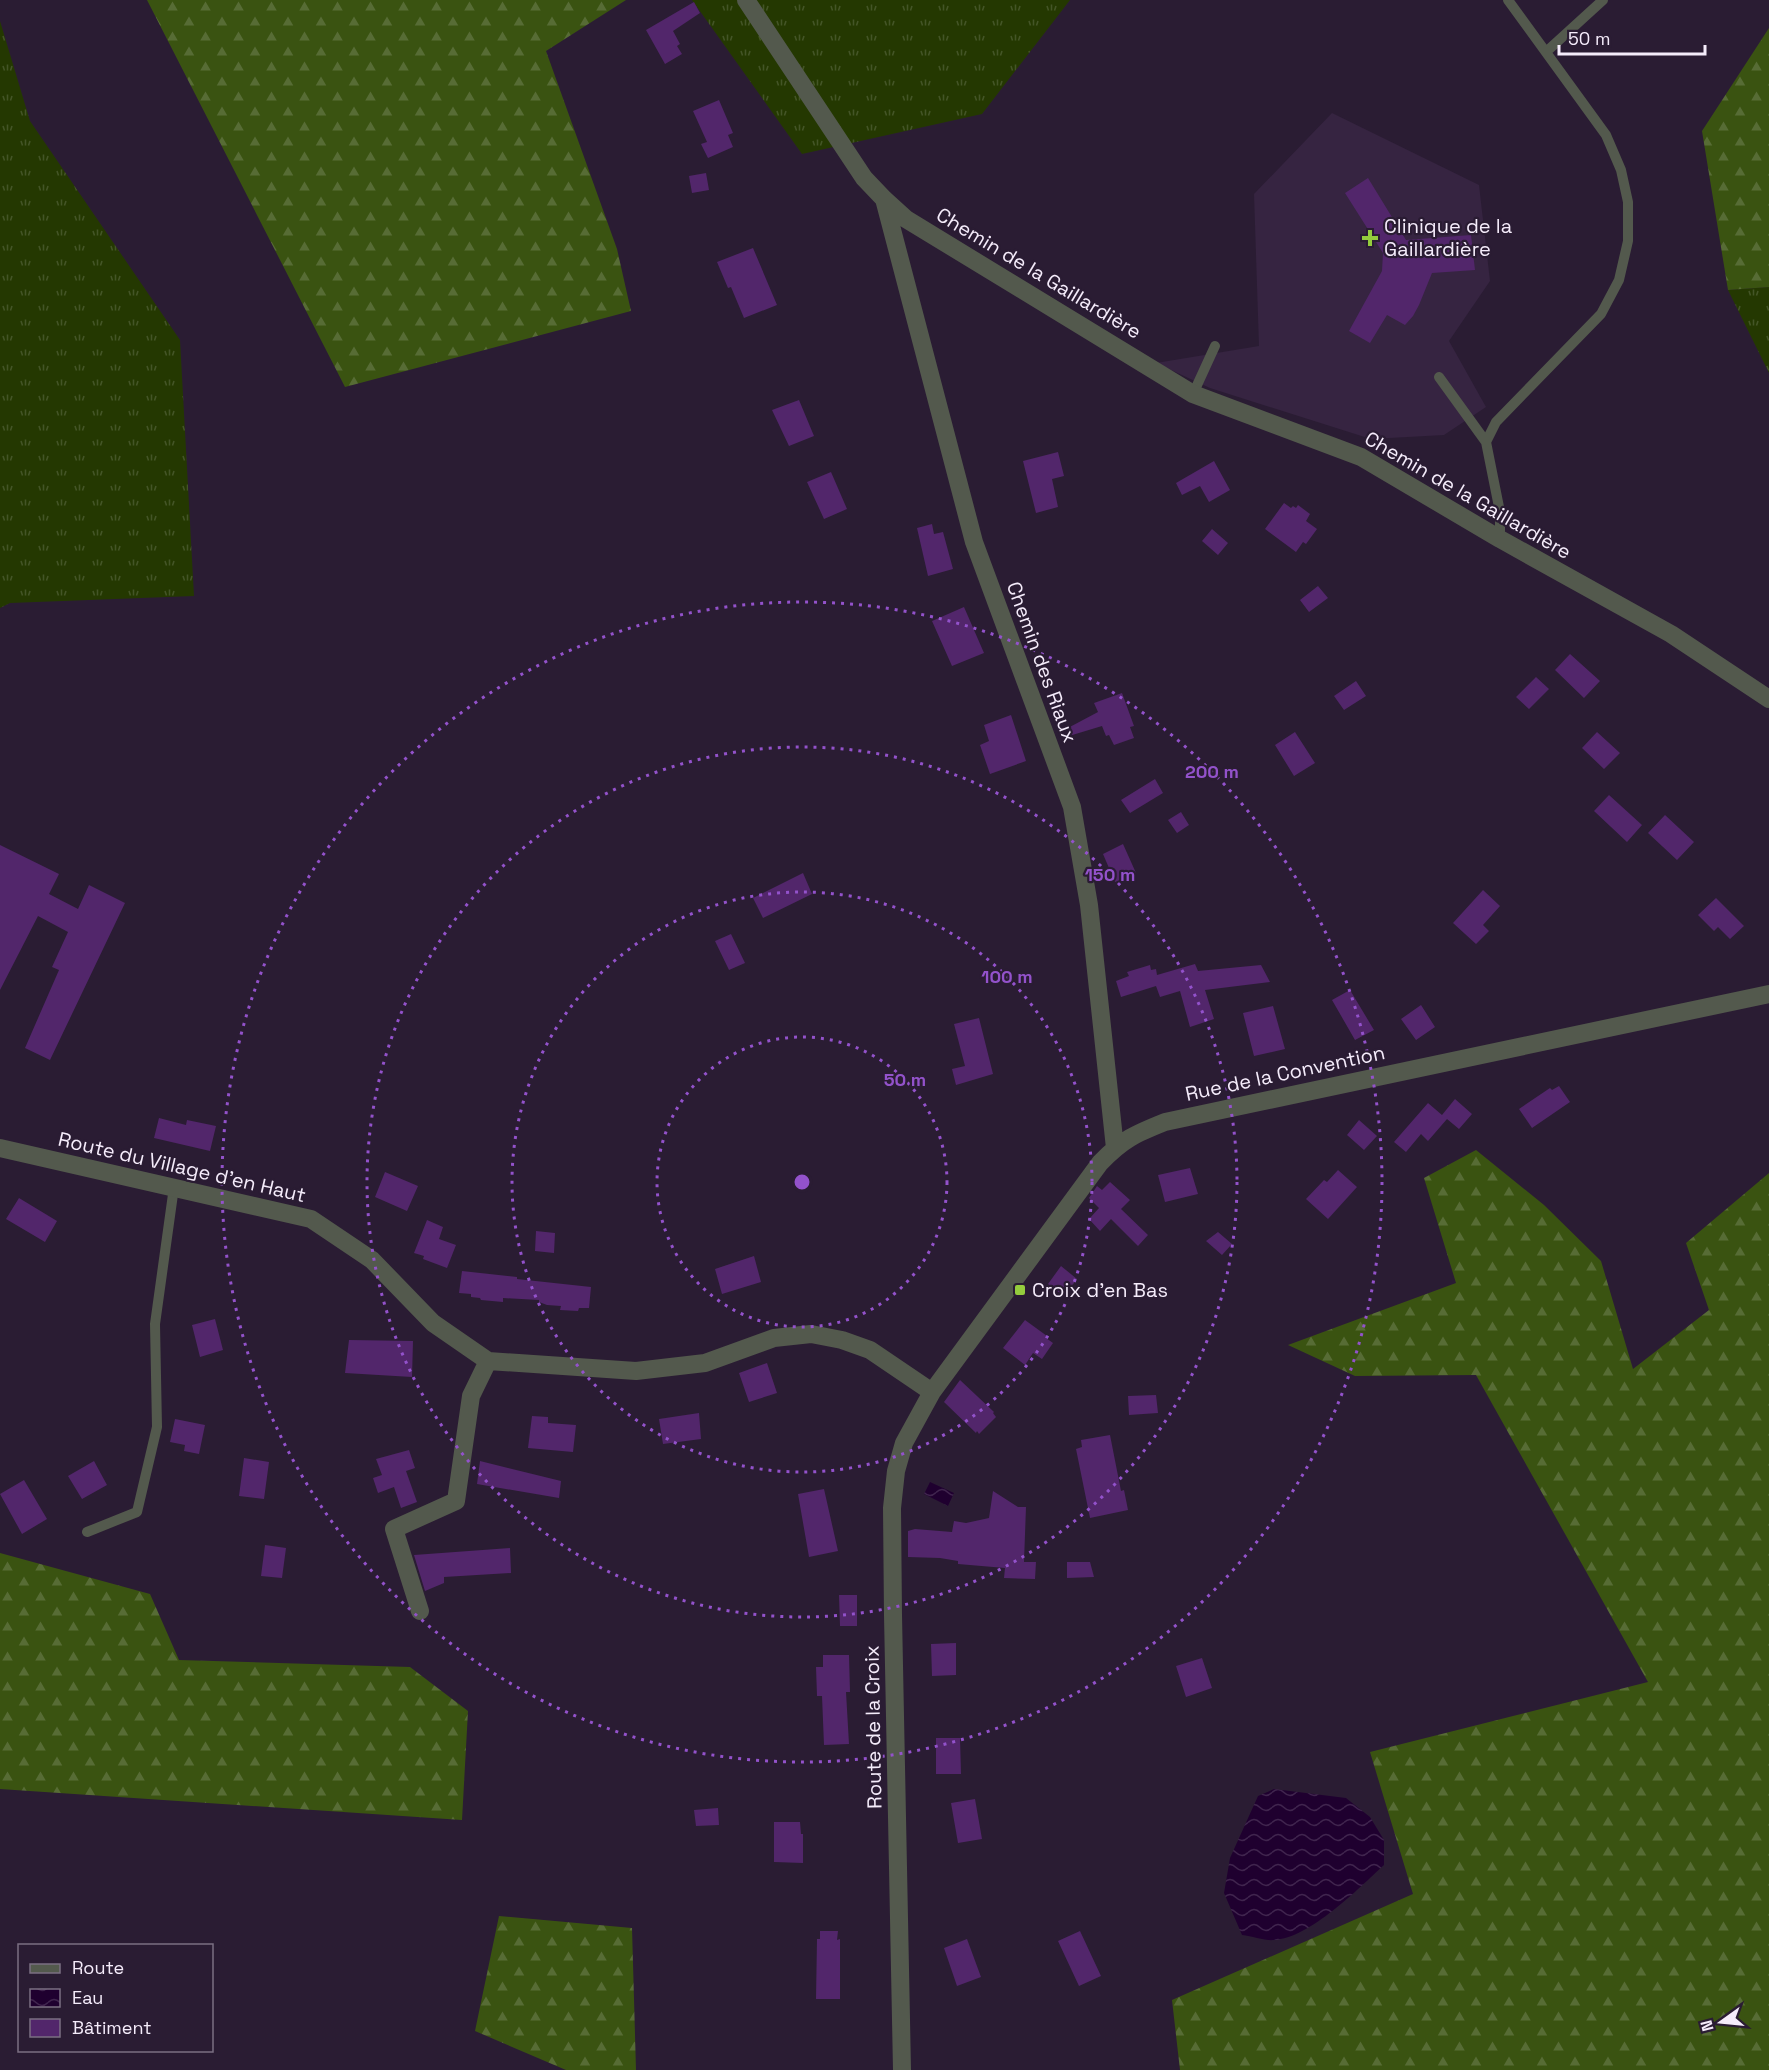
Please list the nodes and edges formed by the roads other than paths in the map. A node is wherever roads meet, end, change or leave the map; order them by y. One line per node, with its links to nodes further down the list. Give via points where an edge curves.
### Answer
1 (746, 0): 5 (street, Chemin de la Gaillardière, via 864,178)
2 (1508, 0): 4 (lane)
3 (1603, 0): 4 (lane)
4 (1546, 52): 9 (lane, via 1606,135 1621,170 1628,202 1628,241 1619,279 1601,314 1496,422)
5 (884, 199): 8 (street, Chemin de la Gaillardière, via 906,219); 14 (street, Chemin des Riaux, via 974,542 1072,807 1089,905)
6 (1215, 346): 8 (lane)
7 (1439, 377): 9 (lane)
8 (1193, 394): 10 (street, Chemin de la Gaillardière, via 1361,457)
9 (1486, 442): 10 (lane, via 1500,512)
10 (1500, 539): 11 (street, Chemin de la Gaillardière, via 1671,634)
11 (1769, 699)
12 (1769, 994): 14 (street, Rue de la Convention, via 1166,1122 1134,1134)
13 (0, 1148): 15 (street, Route du Village d'en Haut)
14 (1115, 1148): 17 (street, Rue de la Convention, via 1100,1163)
15 (174, 1187): 16 (street, Route du Village d'en Haut, via 311,1219 372,1260 433,1323); 18 (lane, via 155,1324 157,1427 137,1512)
16 (488, 1361): 17 (street, via 636,1371 705,1363 774,1338 811,1334 870,1350); 19 (street, via 471,1396 456,1501 394,1529)
17 (932, 1392): 20 (street, Route de la Croix, via 904,1443 892,1508)
18 (87, 1532)
19 (420, 1611)
20 (902, 2070)

